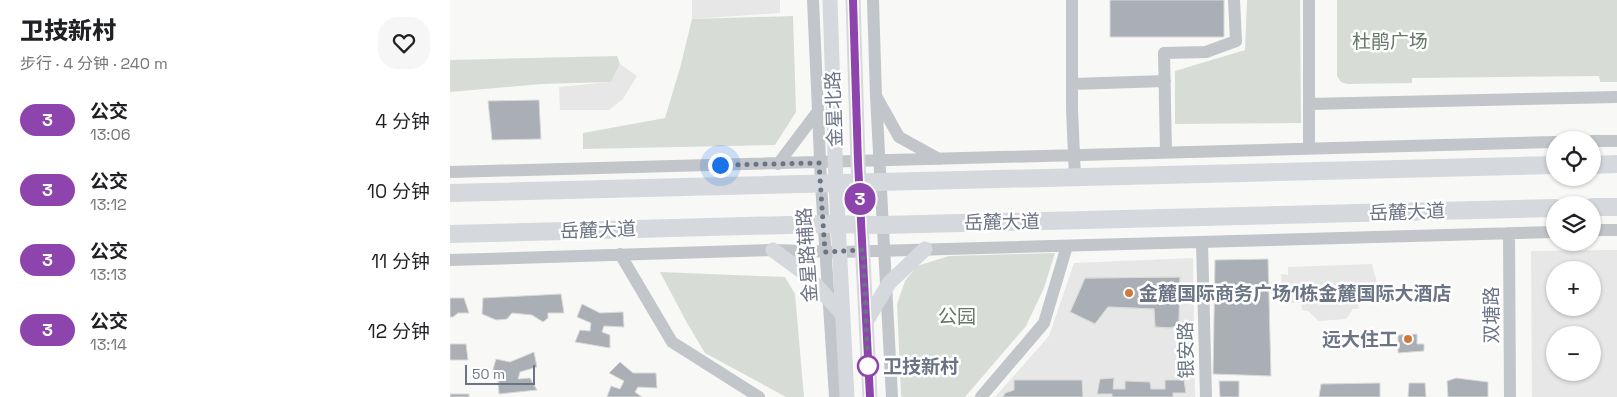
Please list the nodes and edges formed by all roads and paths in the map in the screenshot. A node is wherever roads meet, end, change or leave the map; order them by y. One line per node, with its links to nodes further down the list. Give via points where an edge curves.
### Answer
1 (813, 0): 13 (street, 金星路辅路)
2 (830, 0): 24 (main road, 金星北路)
3 (853, 0): 22 (main road, 金星北路)
4 (873, 0): 10 (street)
5 (1072, 0): 9 (street)
6 (1234, 0): 8 (street, via 1236,41 1206,52 1164,53)
7 (1309, 0): 12 (street)
8 (1165, 81): 9 (street); 18 (street)
9 (1072, 84): 19 (street)
10 (876, 96): 20 (street, via 899,137); 21 (street)
11 (1617, 97): 12 (street)
12 (1309, 104): 17 (street)
13 (818, 111): 23 (street, 金星路辅路); 25 (street)
14 (1601, 141): 15 (street)
15 (1617, 141)
16 (1546, 142): 17 (street)
17 (1310, 148): 18 (street)
18 (1166, 152): 19 (street)
19 (1074, 154): 20 (street); 30 (street)
20 (939, 159): 21 (street)
21 (880, 161): 22 (street); 33 (street)
22 (858, 162): 24 (street); 32 (main road, 金星北路)
23 (819, 163): 24 (street); 25 (street); 31 (street, 金星路辅路)
24 (835, 163): 31 (main road, 金星北路)
25 (778, 164): 29 (street)
26 (1617, 164): 28 (highway)
27 (1546, 165): 30 (highway)
28 (1601, 165)
29 (450, 172)
30 (1075, 178): 33 (highway)
31 (828, 184): 32 (highway); 34 (highway); 38 (main road, 金星北路)
32 (859, 184): 33 (highway); 39 (main road, 金星北路)
33 (881, 184): 40 (street)
34 (450, 194)
35 (1601, 207): 36 (highway)
36 (1617, 207)
37 (1546, 208): 40 (highway, 岳麓大道)
38 (831, 224): 39 (highway, 岳麓大道); 45 (highway, 岳麓大道); 52 (main road, 金星北路)
39 (861, 225): 40 (highway, 岳麓大道); 50 (main road, 金星北路)
40 (883, 225): 51 (street)
41 (1601, 230): 42 (street)
42 (1617, 230)
43 (1546, 232): 44 (street)
44 (1509, 233): 46 (street); 66 (street, 双塘路)
45 (450, 234)
46 (1202, 242): 47 (street); 65 (street, 银安路)
47 (1067, 246): 48 (street); 64 (street, via 1044,323)
48 (925, 249): 51 (street); 55 (main road)
49 (773, 250): 52 (street); 53 (street); 56 (main road, via 807,275)
50 (863, 250): 51 (street); 52 (street); 58 (main road, 金星北路)
51 (885, 250): 55 (street)
52 (833, 252): 56 (street, 金星路辅路); 57 (main road, 金星北路)
53 (620, 254): 54 (street); 59 (street, via 672,342)
54 (450, 260)
55 (886, 288): 58 (main road); 63 (street)
56 (829, 299): 57 (main road); 60 (street, 金星路辅路)
57 (843, 315): 61 (main road, 金星北路)
58 (866, 322): 62 (main road, 金星北路)
59 (759, 397)
60 (835, 397)
61 (847, 397)
62 (870, 397)
63 (892, 397)
64 (981, 397)
65 (1206, 397)
66 (1510, 397)

